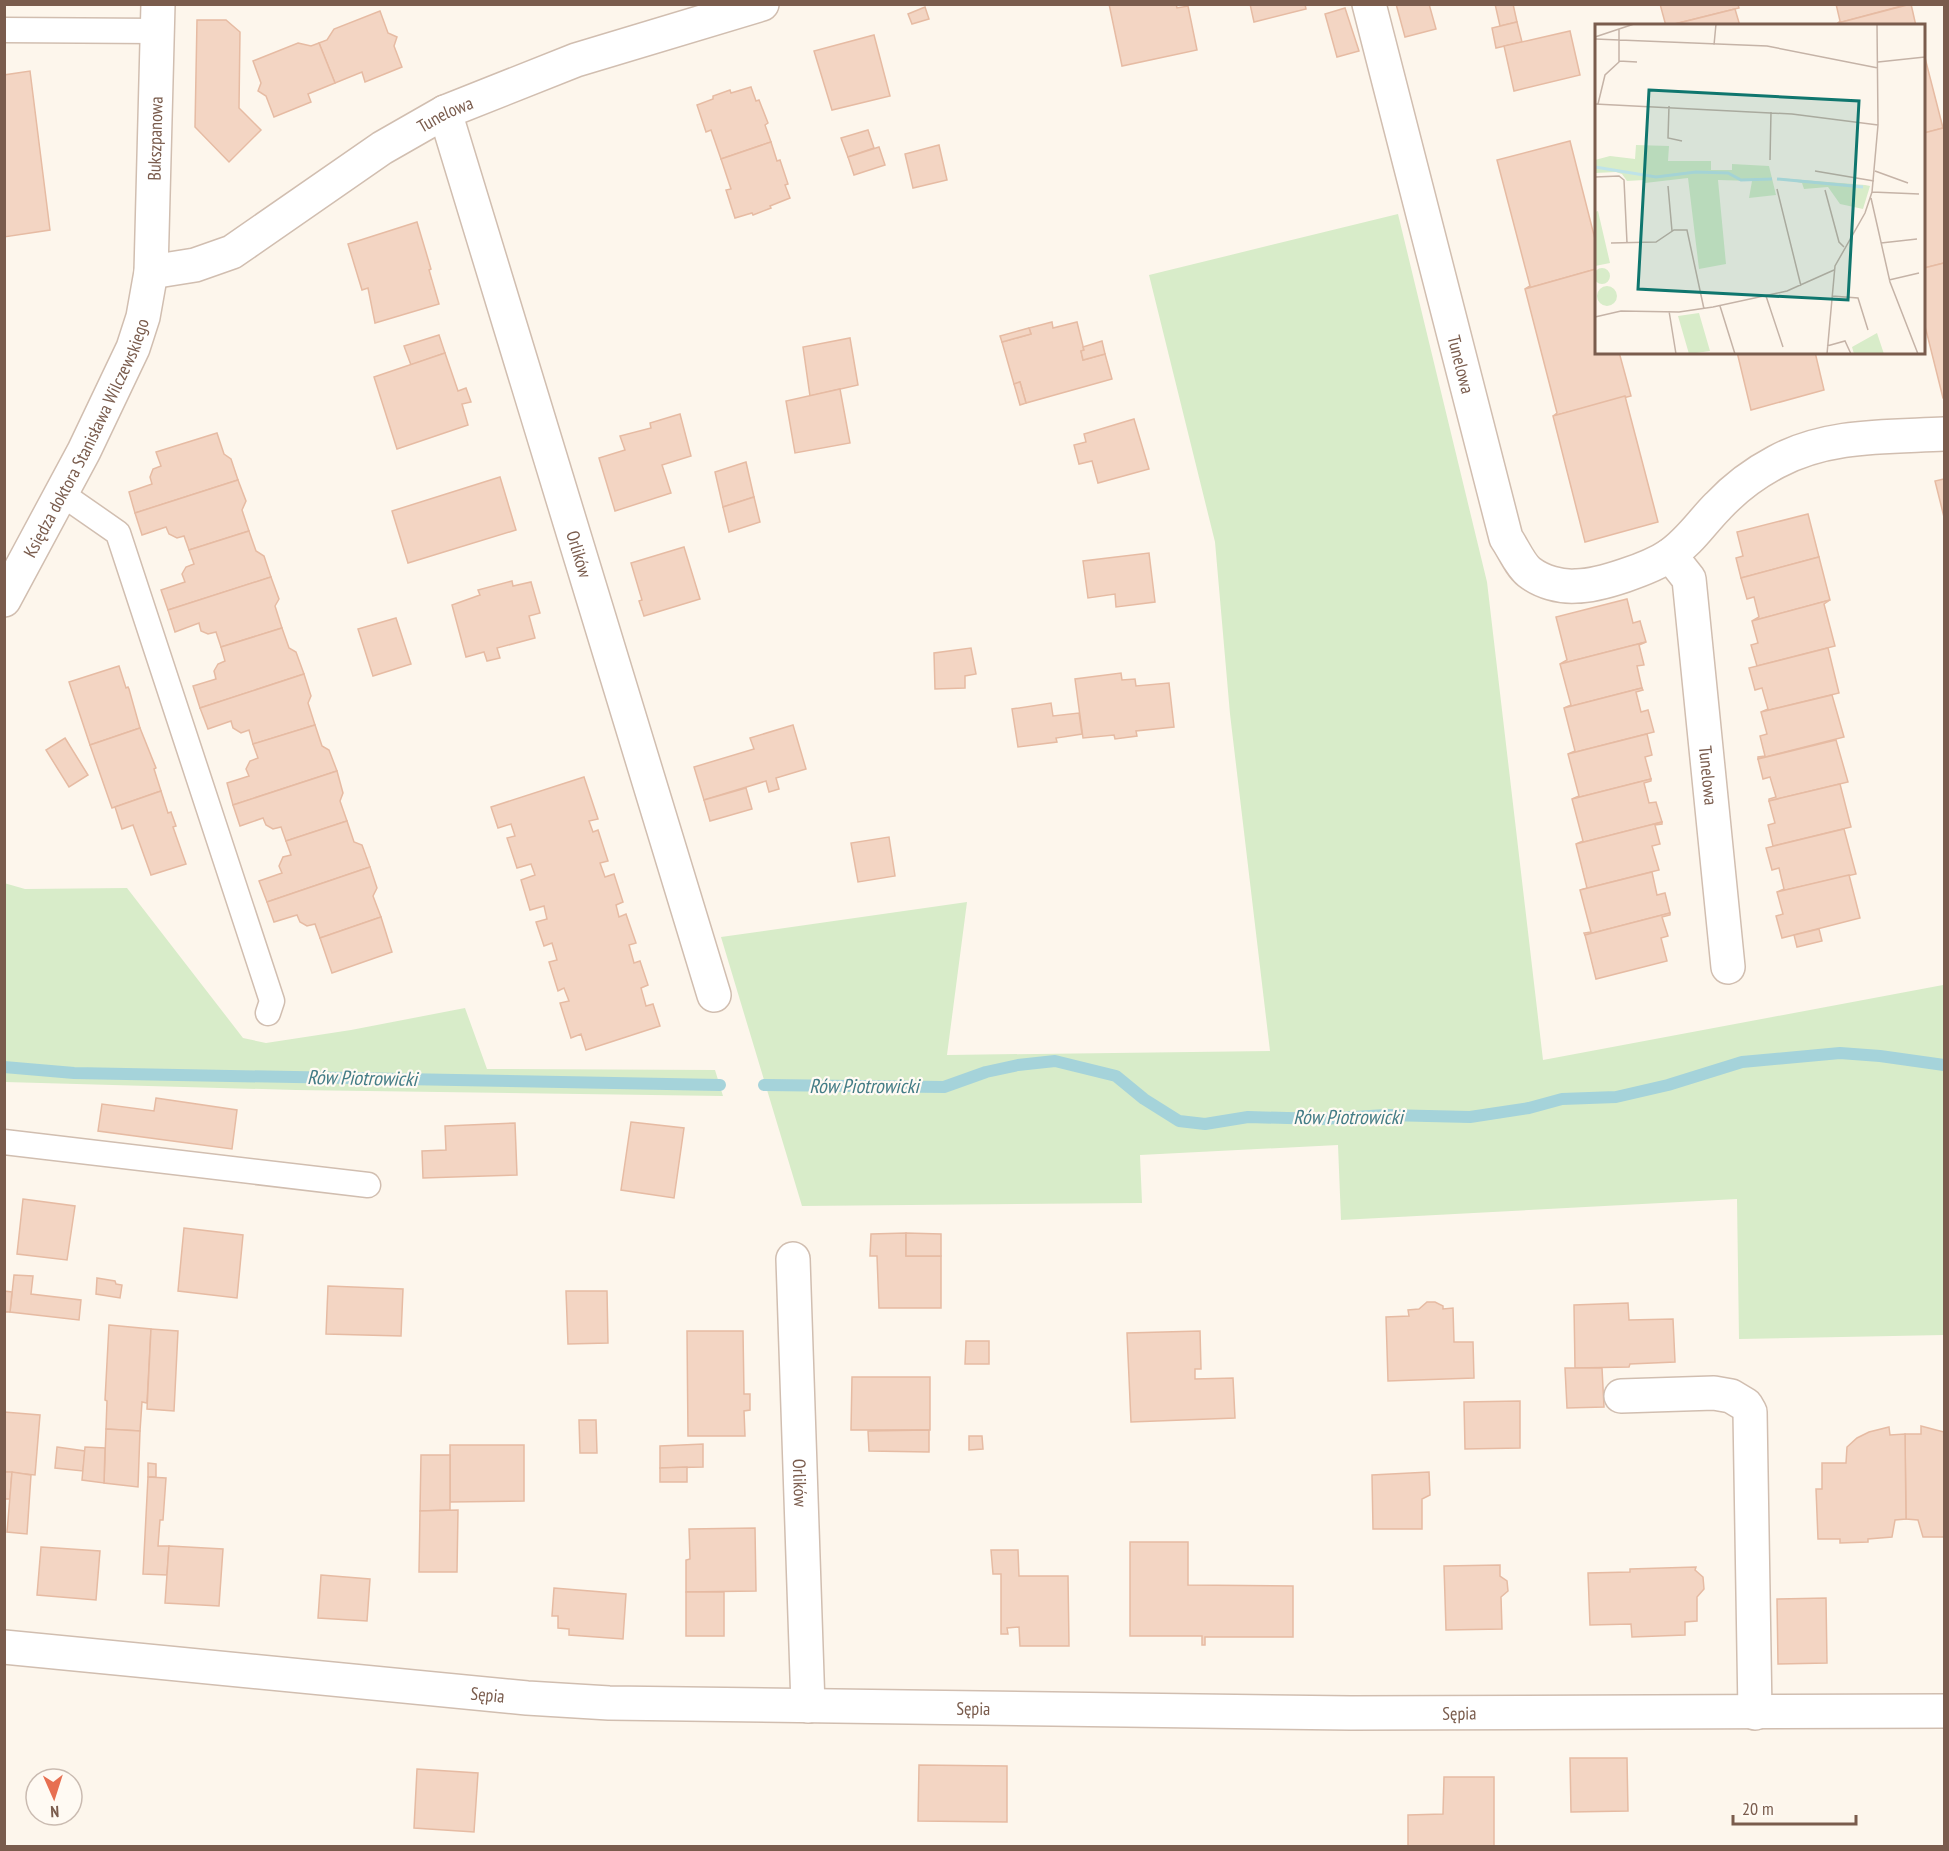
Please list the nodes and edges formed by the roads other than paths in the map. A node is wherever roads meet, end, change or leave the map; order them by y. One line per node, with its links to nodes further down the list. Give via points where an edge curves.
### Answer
1 (762, 4): 5 (street, Tunelowa, via 576,60)
2 (1370, 4): 9 (street, Tunelowa, via 1506,538 1528,571 1551,584 1577,586 1613,579)
3 (158, 18): 4 (lane); 6 (street, Bukszpanowa)
4 (4, 30)
5 (445, 112): 6 (street, Tunelowa, via 382,148 232,252 195,265); 12 (street, Orlików)
6 (151, 272): 8 (street, Księdza doktora Stanisława Wilczewskiego, via 133,348)
7 (1944, 434): 9 (street, Tunelowa, via 1848,439 1807,448 1774,462 1717,506)
8 (62, 494): 10 (street, Księdza doktora Stanisława Wilczewskiego); 13 (lane, via 118,533 272,1001)
9 (1670, 555): 11 (street, Tunelowa, via 1689,579)
10 (4, 600)
11 (1728, 968)
12 (714, 995)
13 (268, 1013)
14 (4, 1142): 15 (lane)
15 (368, 1185)
16 (792, 1259): 19 (street, Orlików)
17 (1620, 1396): 21 (street, via 1714,1393 1731,1396 1750,1412)
18 (4, 1647): 19 (street, Sępia, via 527,1698)
19 (808, 1706): 21 (street, Sępia)
20 (1944, 1711): 21 (street, Sępia)
21 (1755, 1713)

